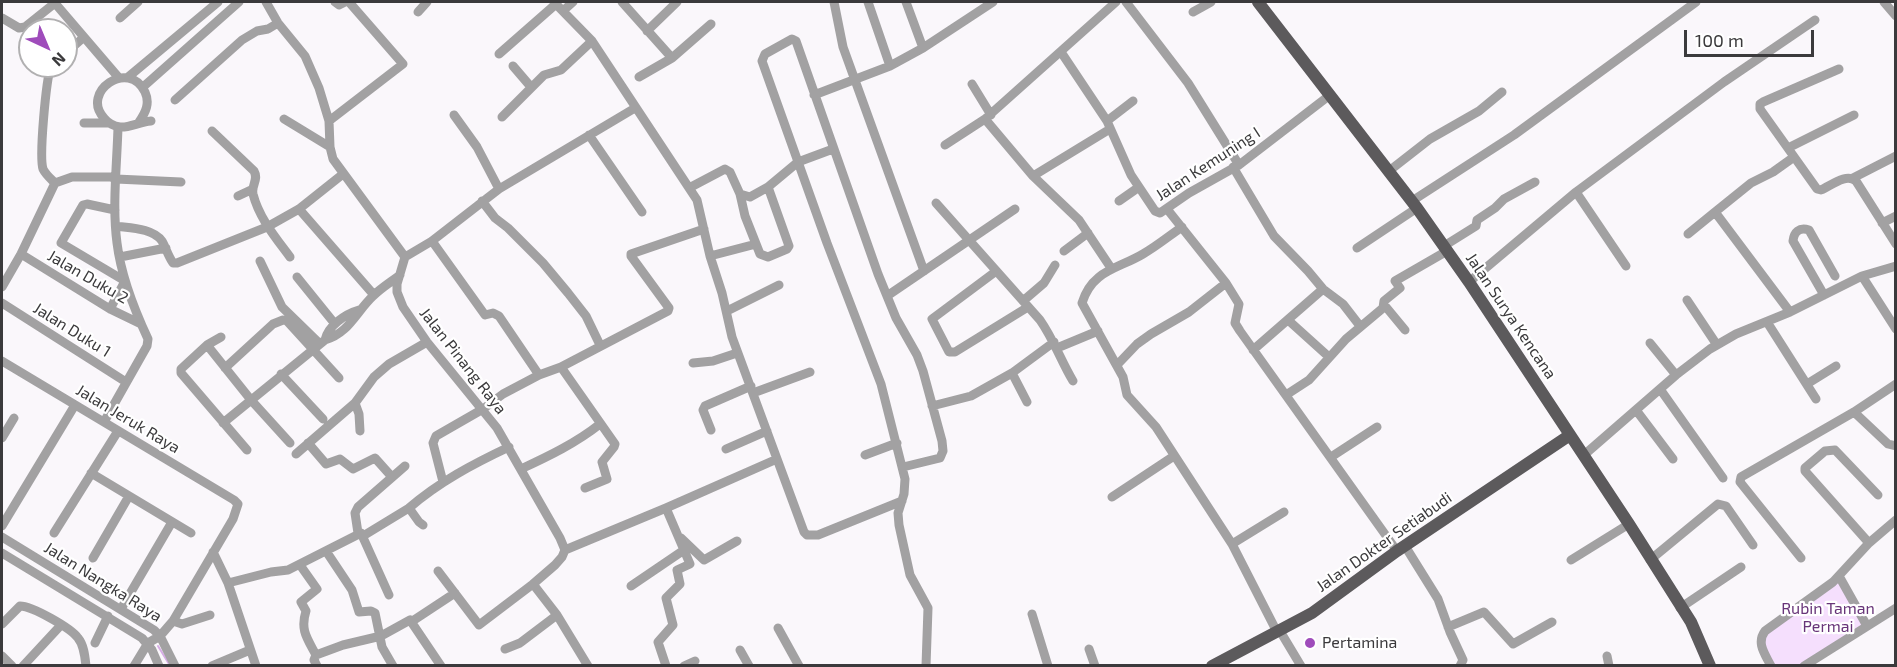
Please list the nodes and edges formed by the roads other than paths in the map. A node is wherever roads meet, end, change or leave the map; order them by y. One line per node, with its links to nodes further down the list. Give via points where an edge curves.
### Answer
1 (218, 2): 44 (street)
2 (239, 2): 47 (street)
3 (266, 2): 29 (street)
4 (335, 2): 5 (street)
5 (347, 2): 61 (street, via 403,64)
6 (427, 2): 23 (street)
7 (573, 2): 22 (street)
8 (622, 2): 31 (street)
9 (677, 2): 31 (street)
10 (834, 2): 45 (street)
11 (868, 2): 40 (street)
12 (908, 2): 35 (street)
13 (993, 2): 35 (street)
14 (1116, 2): 36 (street)
15 (1126, 2): 75 (street, via 1188,83)
16 (1212, 2): 24 (street)
17 (1261, 2): 51 (main road, Jalan Surya Kencana)
18 (1696, 2): 95 (street)
19 (1884, 2): 25 (street)
20 (58, 3): 26 (street, via 25,27 19,28); 32 (street)
21 (133, 3): 27 (street)
22 (558, 5): 33 (street); 37 (street)
23 (418, 12)
24 (1193, 12)
25 (1896, 16)
26 (2, 18)
27 (120, 18)
28 (1815, 20): 89 (street)
29 (278, 23): 52 (street, via 242,40); 61 (street, via 305,56)
30 (711, 24): 38 (street)
31 (647, 31): 38 (street)
32 (84, 37): 34 (street); 44 (street)
33 (592, 41): 48 (street, via 561,70 544,75); 54 (street)
34 (78, 42)
35 (923, 48): 40 (street)
36 (1060, 52): 58 (street); 65 (street)
37 (499, 54)
38 (672, 58): 42 (street)
39 (513, 66): 48 (street)
40 (890, 66): 45 (street)
41 (1839, 69): 71 (street, via 1760,104)
42 (639, 77)
43 (49, 78): 83 (street, via 42,159 46,174)
44 (123, 78): 47 (street); 64 (street, via 108,82 100,91 101,114)
45 (854, 80): 50 (street); 128 (street)
46 (972, 84): 58 (street)
47 (142, 87): 62 (street, via 148,105)
48 (531, 87): 57 (street)
49 (1502, 92): 76 (street, via 1479,111 1423,143)
50 (814, 95): 70 (street); 74 (street, via 796,41 792,39 765,54 762,61)
51 (1330, 95): 75 (street, Jalan Kemuning I); 76 (main road, Jalan Surya Kencana)
52 (175, 100)
53 (1133, 101): 65 (street)
54 (635, 108): 67 (street); 86 (street)
55 (454, 115): 88 (street, via 477,147)
56 (1854, 115): 71 (street)
57 (502, 117)
58 (988, 117): 68 (street); 78 (street)
59 (284, 119): 69 (street)
60 (151, 121): 62 (street)
61 (329, 121): 69 (street)
62 (139, 122): 64 (street, via 125,127)
63 (84, 123): 64 (street)
64 (113, 125): 79 (street)
65 (1108, 125): 78 (street); 85 (street)
66 (212, 131): 87 (street, via 254,171 257,176)
67 (589, 135): 88 (street); 100 (street)
68 (945, 145)
69 (330, 147): 77 (street)
70 (833, 148): 74 (street); 142 (street)
71 (1788, 148): 73 (street)
72 (1896, 156): 80 (street)
73 (1794, 157): 80 (street, via 1817,189); 101 (street)
74 (798, 162): 84 (street); 210 (street, via 881,384)
75 (1236, 166): 99 (street, Jalan Kemuning I); 139 (street, via 1274,236)
76 (1389, 171): 95 (main road, Jalan Surya Kencana)
77 (343, 174): 96 (street); 122 (street)
78 (1033, 176): 108 (street)
79 (113, 178): 81 (street); 83 (street, via 72,177); 98 (street)
80 (1853, 178): 103 (street)
81 (182, 182)
82 (1535, 182): 116 (street, via 1504,199)
83 (55, 183): 118 (street)
84 (768, 187): 90 (street, via 750,197); 112 (street, via 789,248 764,258)
85 (1140, 187): 93 (street); 99 (street)
86 (689, 188): 90 (street, via 725,169); 107 (street, via 697,200)
87 (253, 189): 91 (street); 105 (street)
88 (499, 189): 92 (street)
89 (1576, 192): 125 (street); 135 (street)
90 (740, 194): 112 (street)
91 (238, 196)
92 (482, 201): 111 (street); 164 (street, via 543,262 586,316)
93 (1119, 201)
94 (936, 203): 110 (street)
95 (1414, 204): 115 (street); 116 (main road, Jalan Surya Kencana)
96 (299, 209): 105 (street); 140 (street)
97 (1015, 209): 110 (street)
98 (115, 210): 104 (street); 134 (street, via 83,206 61,243)
99 (1162, 211): 106 (street)
100 (642, 212)
101 (1714, 212): 109 (street); 150 (street)
102 (1896, 216): 103 (street)
103 (1882, 223): 113 (street)
104 (116, 226): 114 (street, via 155,234); 120 (street)
105 (267, 227): 114 (street, via 173,263); 121 (street)
106 (1182, 227): 127 (street, via 1130,262); 136 (street)
107 (704, 229): 119 (street); 164 (street, via 631,254 669,310)
108 (1088, 233): 117 (street); 127 (street)
109 (1688, 234)
110 (970, 240): 128 (street); 129 (street)
111 (432, 241): 122 (street); 179 (street, via 485,315 499,315)
112 (756, 244): 119 (street)
113 (1896, 244)
114 (166, 248): 120 (street)
115 (1357, 248)
116 (1446, 248): 135 (main road, Jalan Surya Kencana); 146 (street, via 1395,281 1400,288 1384,301)
117 (1064, 251)
118 (21, 254): 138 (street); 147 (street, Jalan Duku 2)
119 (710, 256): 149 (street)
120 (120, 257): 134 (street)
121 (290, 257)
122 (405, 257): 130 (street, Jalan Pinang Raya)
123 (260, 261): 163 (street, via 282,307)
124 (1055, 265): 145 (street)
125 (1626, 266)
126 (1896, 266): 132 (street)
127 (1111, 268): 158 (street, via 1089,287 1082,303)
128 (924, 272): 142 (street)
129 (995, 272): 145 (street); 145 (street, via 932,319 948,352 955,352)
130 (400, 275): 140 (street); 160 (street, Jalan Pinang Raya, via 397,292 403,307)
131 (1835, 276): 141 (street, via 1809,230 1796,232 1793,241)
132 (1862, 276): 141 (street); 156 (street)
133 (297, 277): 154 (street)
134 (125, 281): 147 (street); 153 (street)
135 (1469, 282): 208 (main road, Jalan Surya Kencana)
136 (1226, 283): 167 (street, via 1239,304 1235,323); 172 (street, via 1189,312 1137,344)
137 (779, 285): 149 (street)
138 (2, 287)
139 (1323, 290): 151 (street); 155 (street, via 1342,304)
140 (374, 295): 148 (street)
141 (1824, 295): 150 (street)
142 (887, 296): 194 (street, via 917,356)
143 (1687, 300): 166 (street)
144 (2, 303): 183 (street, Jalan Duku 1)
145 (1026, 304): 165 (street)
146 (1383, 308): 155 (street); 157 (street)
147 (110, 309): 153 (street, Jalan Duku 2)
148 (359, 310): 154 (street); 163 (street, via 347,328)
149 (727, 311): 168 (street)
150 (1790, 312): 152 (street)
151 (1288, 320): 167 (street); 169 (street)
152 (1767, 322): 166 (street); 184 (street)
153 (141, 324): 183 (street, via 147,346)
154 (334, 324): 163 (street)
155 (1360, 326): 169 (street)
156 (1896, 329)
157 (1405, 330)
158 (1098, 331): 165 (street); 172 (street)
159 (221, 337): 162 (street)
160 (427, 342): 192 (street, via 389,364); 195 (street, Jalan Pinang Raya)
161 (1650, 343): 180 (street)
162 (207, 345): 175 (street); 201 (street, via 181,373)
163 (319, 345): 175 (street, via 287,321 278,321); 178 (street); 181 (street)
164 (600, 345): 174 (street)
165 (1056, 345): 177 (street); 182 (street)
166 (1717, 345): 180 (street)
167 (1253, 350): 188 (street)
168 (737, 353): 171 (street); 187 (street)
169 (1329, 357): 188 (street, via 1309,380)
170 (2, 361): 193 (street, Jalan Jeruk Raya)
171 (693, 363)
172 (1117, 365): 220 (street, via 1127,395 1151,421)
173 (1836, 366): 184 (street)
174 (561, 367): 179 (street); 202 (street)
175 (225, 368): 190 (street)
176 (810, 372): 187 (street)
177 (1012, 373): 191 (street); 194 (street, via 972,396)
178 (281, 374): 190 (street); 199 (street)
179 (540, 375): 195 (street)
180 (1676, 375): 186 (street)
181 (339, 378)
182 (1073, 381)
183 (126, 382): 200 (street)
184 (1807, 384): 189 (street)
185 (1896, 384): 197 (street)
186 (1660, 389): 196 (street); 229 (street)
187 (752, 390): 204 (street, via 705,406); 207 (street)
188 (1286, 395): 221 (street)
189 (1816, 399)
190 (251, 400): 201 (street); 211 (street)
191 (1027, 402)
192 (355, 403): 206 (street); 212 (street)
193 (75, 405): 200 (street, Jalan Jeruk Raya); 243 (street)
194 (932, 406): 225 (street, via 942,441 942,457)
195 (483, 409): 214 (street, Jalan Pinang Raya); 230 (street, via 434,439)
196 (1636, 410): 219 (street); 223 (street)
197 (1854, 412): 213 (street, via 1888,444); 260 (street, via 1739,479)
198 (14, 418): 209 (street)
199 (323, 419)
200 (104, 422): 205 (street, Jalan Jeruk Raya)
201 (223, 423): 216 (street)
202 (600, 424): 226 (street, via 575,442); 231 (street, via 615,444 602,462 608,476 606,481)
203 (1377, 427): 221 (street)
204 (711, 430)
205 (117, 431): 227 (street); 257 (street, Jalan Jeruk Raya, via 238,504)
206 (360, 431)
207 (767, 431): 215 (street); 222 (street)
208 (1570, 435): 219 (main road, Jalan Surya Kencana); 253 (main road, Jalan Dokter Setiabudi)
209 (2, 438)
210 (897, 443): 218 (street); 225 (street)
211 (290, 444)
212 (308, 444): 217 (street); 228 (street, via 326,464 340,459 353,469 375,458)
213 (1896, 446)
214 (509, 447): 226 (street, Jalan Pinang Raya); 230 (street)
215 (726, 449)
216 (247, 450)
217 (296, 454)
218 (865, 455)
219 (1584, 455): 241 (main road, Jalan Surya Kencana)
220 (1174, 456): 234 (street); 251 (street)
221 (1330, 457): 253 (street)
222 (777, 459): 235 (street, via 807,536); 237 (street)
223 (1673, 459)
224 (405, 466): 228 (street)
225 (903, 467): 235 (street)
226 (521, 469): 254 (street, Jalan Pinang Raya)
227 (91, 473): 233 (street); 244 (street)
228 (392, 477): 247 (street, via 358,507 355,513)
229 (1723, 478)
230 (443, 482): 236 (street)
231 (585, 488)
232 (1878, 495): 250 (street, via 1835,450 1825,451 1805,468)
233 (129, 496): 240 (street); 259 (street)
234 (1112, 497)
235 (902, 501): 315 (street, via 898,513 905,557 927,608)
236 (409, 507): 242 (street); 247 (street)
237 (666, 508): 246 (street); 254 (street)
238 (1284, 512): 251 (street)
239 (1896, 520): 250 (street)
240 (172, 522): 245 (street); 274 (street)
241 (1629, 524): 261 (street); 262 (main road, Jalan Surya Kencana)
242 (423, 525)
243 (2, 526)
244 (54, 533)
245 (190, 533)
246 (677, 534): 249 (street, via 704,560); 255 (street)
247 (361, 535): 256 (street); 271 (street)
248 (2, 537): 274 (street, Jalan Nangka Raya)
249 (736, 541)
250 (1869, 543): 266 (street)
251 (1232, 544): 287 (street)
252 (1753, 545): 262 (street, via 1726,506 1718,504)
253 (1401, 548): 285 (street, via 1438,599); 287 (main road, Jalan Dokter Setiabudi, via 1312,613)
254 (565, 550): 268 (street)
255 (684, 550): 269 (street); 311 (street, via 690,564 677,570 680,584 666,598 673,625 658,642)
256 (326, 551): 263 (street); 289 (street, via 352,590 359,612 375,613)
257 (213, 552): 267 (street); 279 (street)
258 (2, 553): 278 (street)
259 (93, 558)
260 (1801, 558)
261 (1570, 560)
262 (1650, 560): 272 (main road, Jalan Surya Kencana)
263 (300, 565): 267 (street); 296 (street, via 317,589 301,602 306,611 304,630)
264 (1742, 567): 272 (street)
265 (438, 571): 270 (street)
266 (1839, 576): 284 (street); 322 (street, via 1765,631 1761,644)
267 (228, 583): 294 (street)
268 (533, 584): 270 (street, via 479,625); 277 (street)
269 (631, 586)
270 (455, 593): 280 (street)
271 (389, 595)
272 (1680, 608): 321 (main road, Jalan Surya Kencana, via 1691,622)
273 (1896, 608): 284 (street)
274 (121, 609): 288 (street, Jalan Nangka Raya)
275 (1032, 614): 316 (street)
276 (210, 615): 279 (street, via 182,624)
277 (557, 615): 292 (street); 310 (street)
278 (108, 616): 290 (street); 291 (street)
279 (173, 621): 288 (street)
280 (411, 622): 289 (street); 309 (street)
281 (1552, 622): 285 (street, via 1513,644 1484,612)
282 (2, 624): 283 (street, via 22,606)
283 (61, 625): 299 (street, via 79,639); 301 (street)
284 (1867, 626): 323 (street)
285 (1448, 627): 320 (street, via 1463,660)
286 (778, 628): 314 (street)
287 (1279, 632): 318 (main road, Jalan Dokter Setiabudi); 319 (street)
288 (160, 636): 291 (street); 304 (street, Jalan Nangka Raya)
289 (381, 636): 296 (street); 308 (street, via 382,647)
290 (95, 643)
291 (147, 643): 302 (street); 303 (street)
292 (505, 649)
293 (1089, 649): 317 (street)
294 (250, 650): 305 (street); 306 (street)
295 (741, 650): 313 (street)
296 (316, 655): 307 (street)
297 (2, 656): 300 (street)
298 (695, 661): 312 (street)
299 (86, 665)
300 (12, 666)
301 (23, 666)
302 (134, 666)
303 (159, 666)
304 (175, 666)
305 (212, 666)
306 (256, 666)
307 (317, 666)
308 (393, 666)
309 (441, 666)
310 (588, 666)
311 (666, 666)
312 (684, 666)
313 (749, 666)
314 (799, 666)
315 (926, 666)
316 (1048, 666)
317 (1095, 666)
318 (1212, 666)
319 (1301, 666)
320 (1460, 666)
321 (1710, 666)
322 (1771, 666)
323 (1804, 666)

